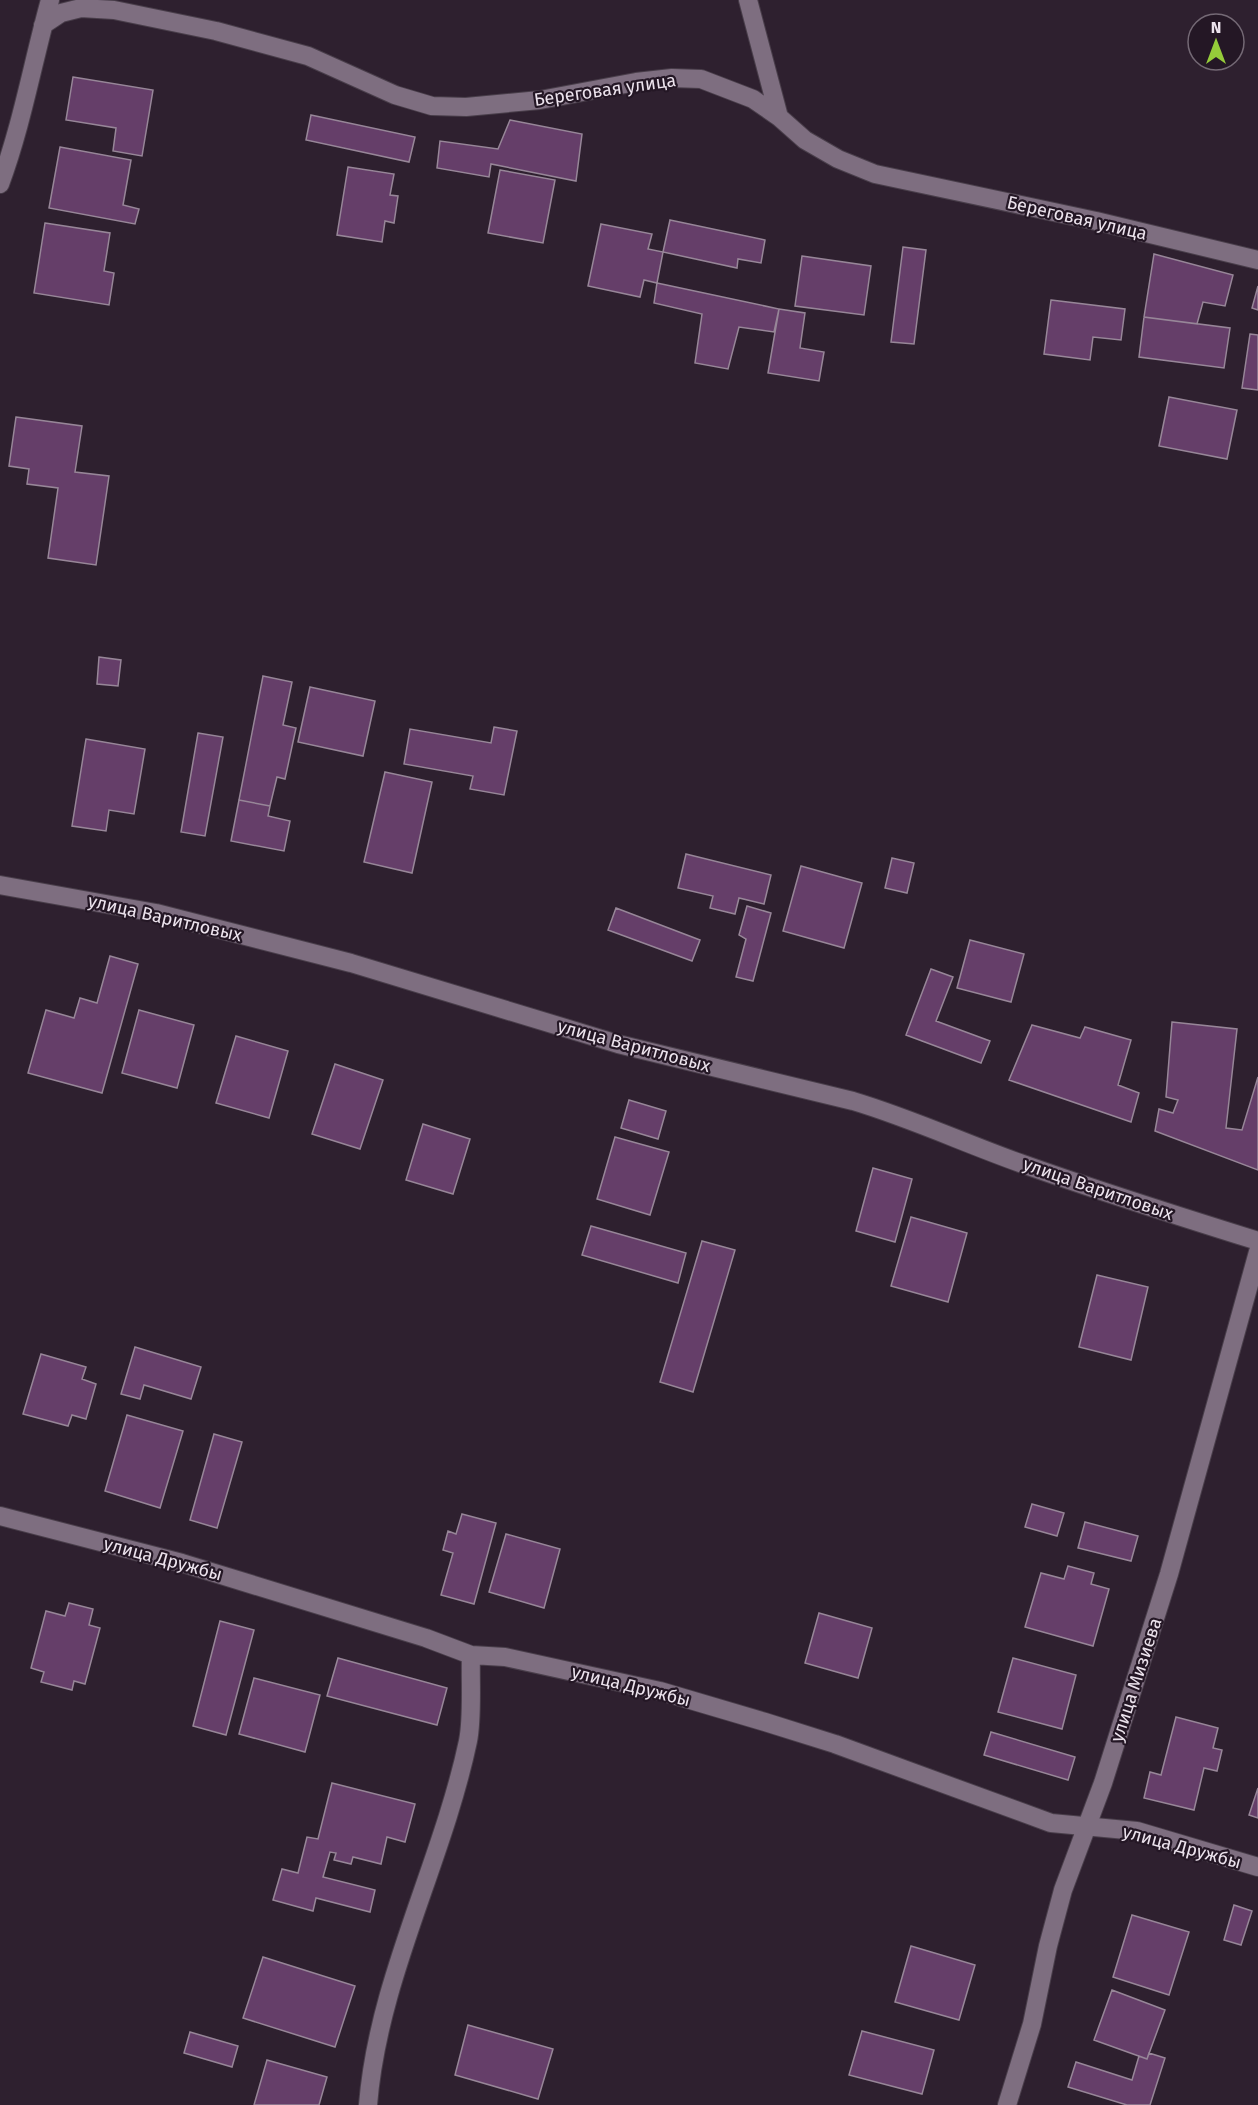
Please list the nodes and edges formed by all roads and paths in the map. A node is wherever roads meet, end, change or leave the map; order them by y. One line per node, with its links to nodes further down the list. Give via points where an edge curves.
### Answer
1 (50, 0): 3 (street)
2 (748, 0): 4 (street)
3 (43, 25): 4 (street, Береговая улица, via 81,8 114,10 216,31 308,56 395,95 432,106 540,100 672,78 701,79 730,88); 5 (street, via 17,136)
4 (780, 117): 6 (street, Береговая улица, via 805,140 875,174)
5 (0, 184)
6 (1258, 260)
7 (0, 885): 8 (street, улица Варитловых, via 156,913 351,963 618,1044 853,1101 1131,1202)
8 (1258, 1241)
9 (1258, 1252): 12 (street, улица Мизиева, via 1195,1491 1103,1783)
10 (0, 1516): 11 (street, улица Дружбы, via 182,1563)
11 (471, 1655): 12 (street, улица Дружбы, via 505,1657 660,1691 835,1744 1051,1823); 14 (street, via 469,1738 453,1801 389,1999)
12 (1085, 1826): 13 (street, улица Дружбы, via 1137,1831); 15 (street, улица Мизиева, via 1048,1946 1032,2024)
13 (1258, 1868)
14 (368, 2105)
15 (1007, 2105)

